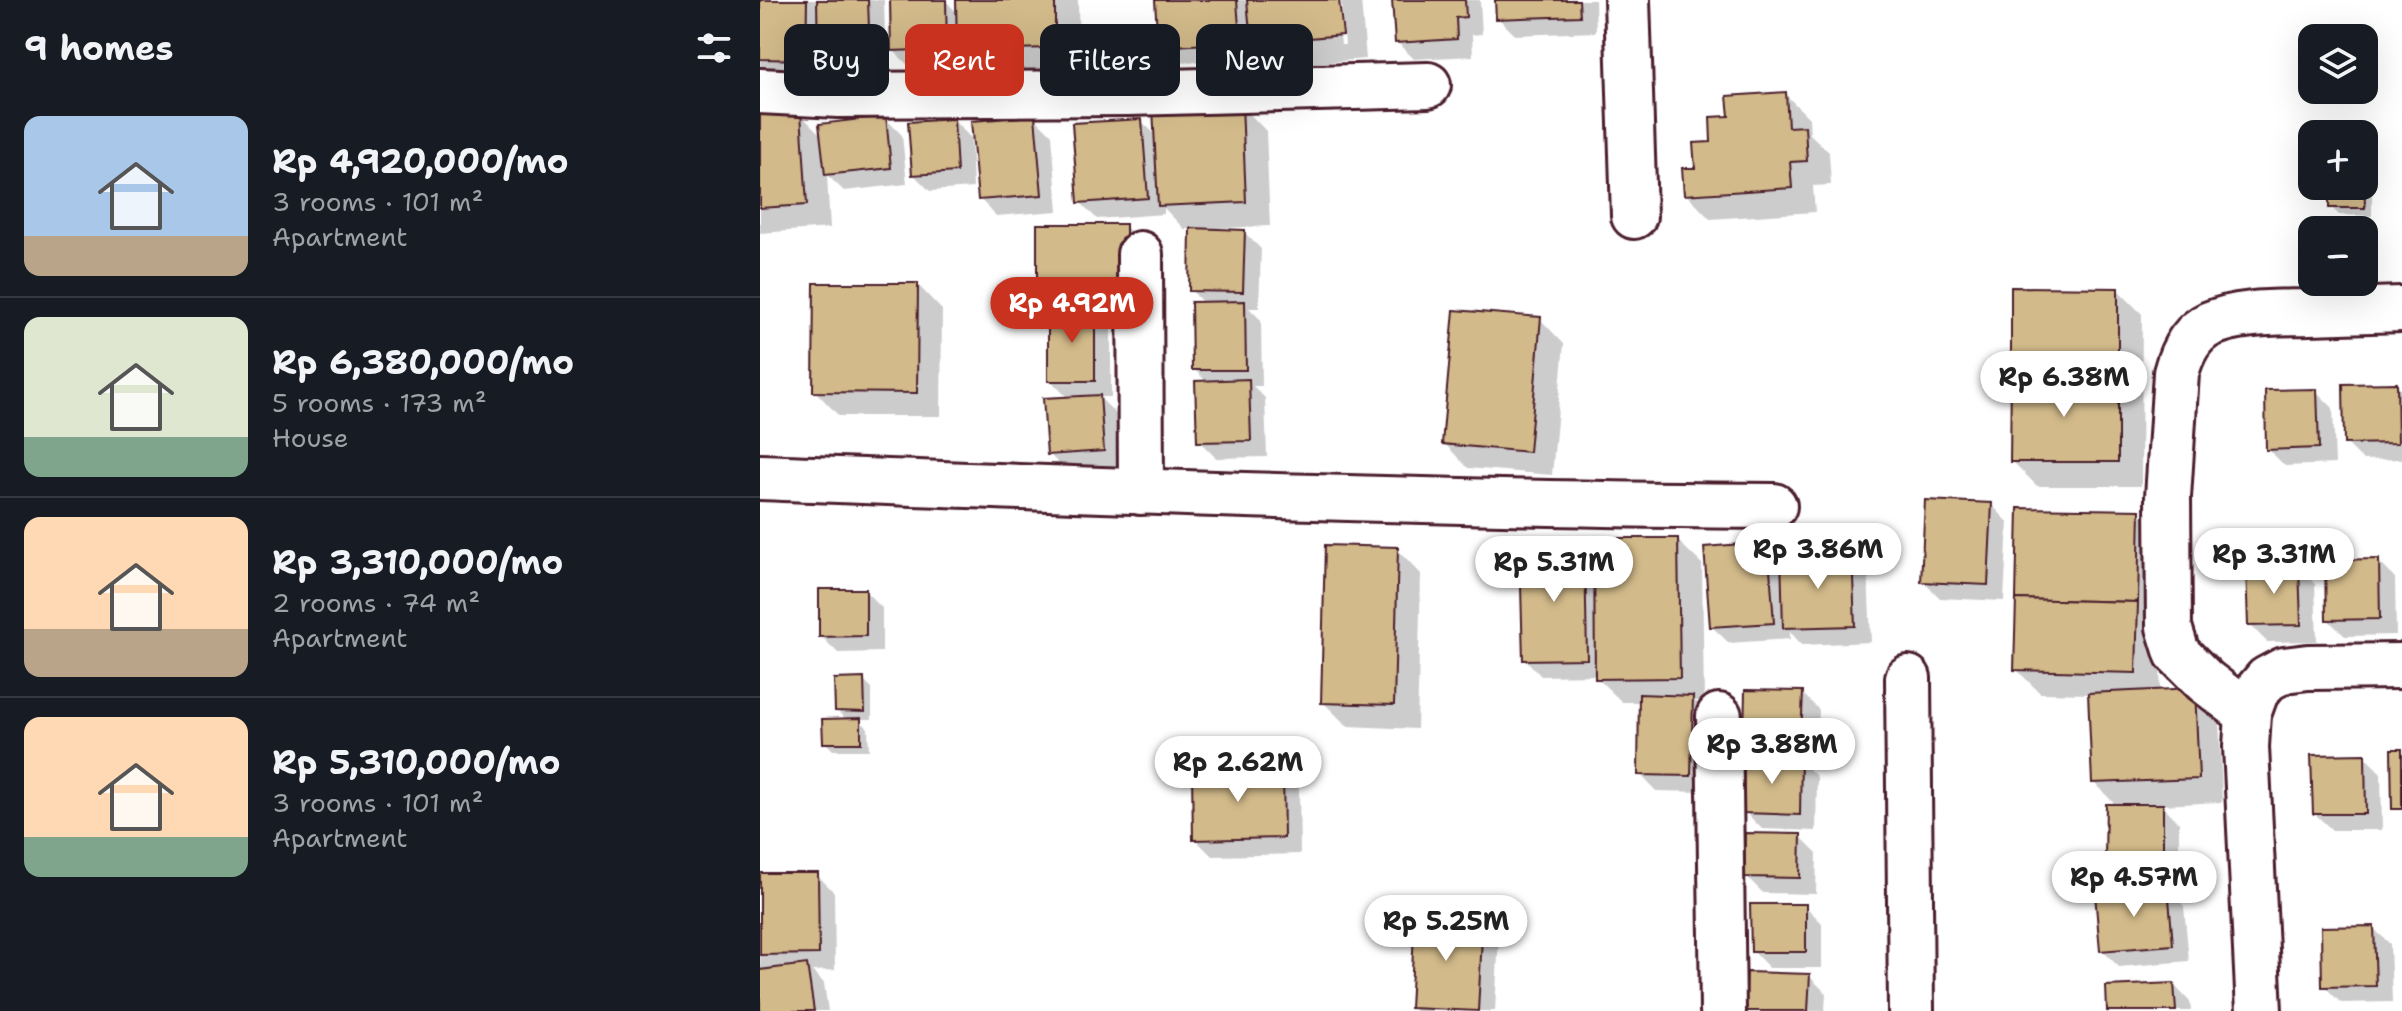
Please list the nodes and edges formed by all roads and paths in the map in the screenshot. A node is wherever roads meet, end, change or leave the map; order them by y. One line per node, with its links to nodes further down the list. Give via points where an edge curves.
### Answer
1 (1627, 0): 4 (street)
2 (1428, 85): 3 (street, via 1128,93)
3 (760, 91)
4 (1634, 216)
5 (1140, 254): 8 (street)
6 (2402, 309): 12 (street, via 2233,318 2209,325 2181,354 2168,497 2169,627 2177,653)
7 (760, 477): 8 (street)
8 (1141, 492): 9 (street)
9 (1774, 506)
10 (2402, 666): 12 (street, via 2284,670 2256,692)
11 (1908, 678): 15 (street)
12 (2248, 714): 16 (street)
13 (1719, 716): 14 (street)
14 (1723, 1011)
15 (1911, 1011)
16 (2259, 1011)

